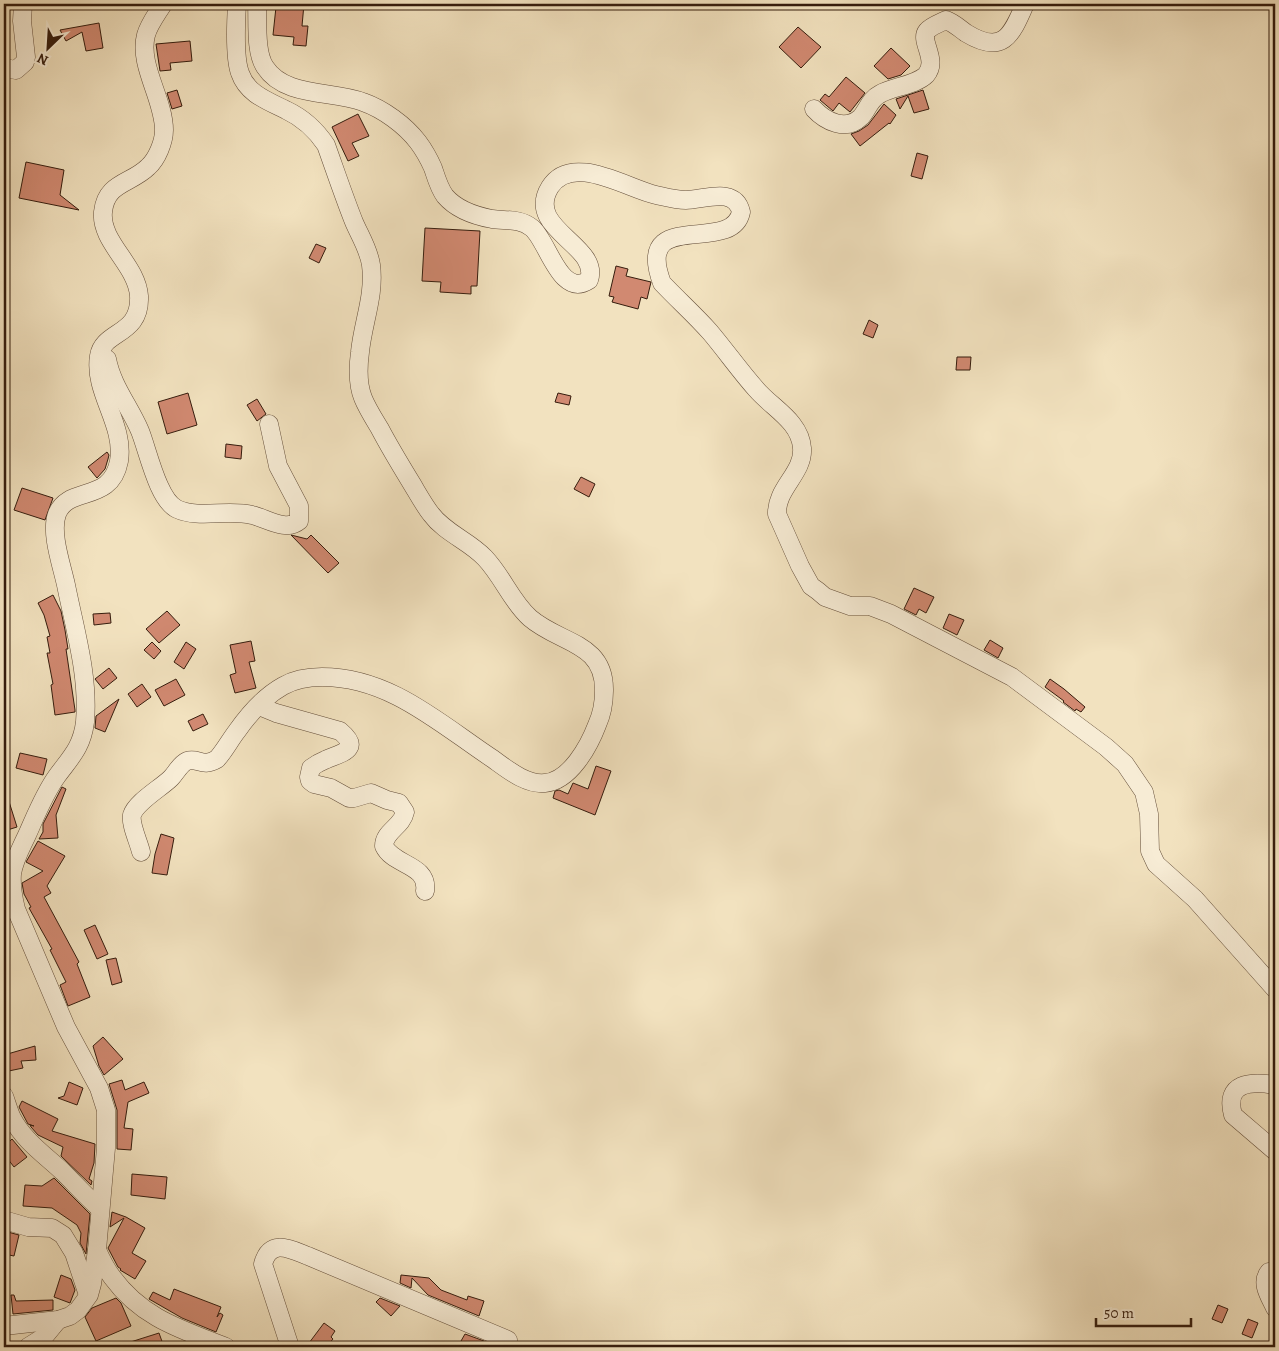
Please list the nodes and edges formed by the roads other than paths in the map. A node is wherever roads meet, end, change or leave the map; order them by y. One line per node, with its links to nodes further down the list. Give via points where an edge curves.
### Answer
1 (23, 4): 6 (street, via 25,62 16,70)
2 (164, 4): 8 (street, via 145,38 148,68 163,116 161,145 148,167 115,187 108,196 103,214 105,228 137,286 138,308 132,322)
3 (237, 4): 10 (street, via 237,64 240,74 254,93 296,115 319,134 369,254 371,297 358,371 363,398 432,516 487,560 513,600 534,621 595,658 604,680 604,701 591,741 569,770 542,784 516,775 403,699 356,680 308,677 285,684)
4 (256, 4): 13 (street, via 260,52 264,66 272,75 295,88 351,98 383,112 417,140 428,156 444,195 462,209 477,215 525,223 540,236 559,271 569,282 585,283 591,272 587,259 554,226 546,210 545,202 551,186 564,176 581,173 600,175 676,200 718,196 736,201 741,212 733,226 672,237 662,244 657,256 659,274 662,283 712,334 799,436 802,458 779,498 776,514 811,586 834,601 850,606 870,606 891,614 1012,677 1106,747 1129,768 1144,792 1149,814 1150,851 1156,864 1195,899)
5 (1025, 4): 7 (street, via 1012,30 998,43 974,38 946,20 928,29 925,41 931,60 926,75 874,97 854,122 828,121)
6 (4, 68)
7 (814, 109)
8 (104, 344): 9 (street, via 114,380 135,418 160,491 176,509 198,513 234,512 290,525 299,521 299,506 278,466); 17 (street, via 98,360 103,390 120,438 116,472 104,486 68,500 55,520 58,552 80,652 85,723 78,749 56,777 37,811 17,857 12,890 16,909 66,1027 99,1088 106,1110 106,1148)
9 (269, 424)
10 (259, 706): 11 (street, via 217,759 204,764 187,761 132,814); 12 (street, via 340,731 347,737 347,751 311,768 310,781 349,798 371,793 399,803 405,812 404,817 386,836 384,846 398,862 420,872 426,884)
11 (141, 852)
12 (425, 891)
13 (1275, 989)
14 (1275, 1085): 16 (street, via 1259,1082 1239,1087 1234,1093 1231,1108 1233,1115)
15 (4, 1096): 17 (street, via 22,1134)
16 (1275, 1151)
17 (99, 1208): 19 (street)
18 (4, 1220): 21 (street, via 28,1227 52,1228 64,1235)
19 (96, 1250): 21 (street); 27 (street, via 110,1276 142,1309)
20 (1275, 1273): 22 (street, via 1269,1272 1264,1282)
21 (89, 1295): 23 (street, via 78,1310)
22 (1275, 1308)
23 (58, 1320): 24 (street); 26 (street, via 44,1337)
24 (4, 1326)
25 (508, 1340): 28 (street, via 283,1247 272,1249 263,1264)
26 (28, 1347)
27 (226, 1347)
28 (290, 1347)

